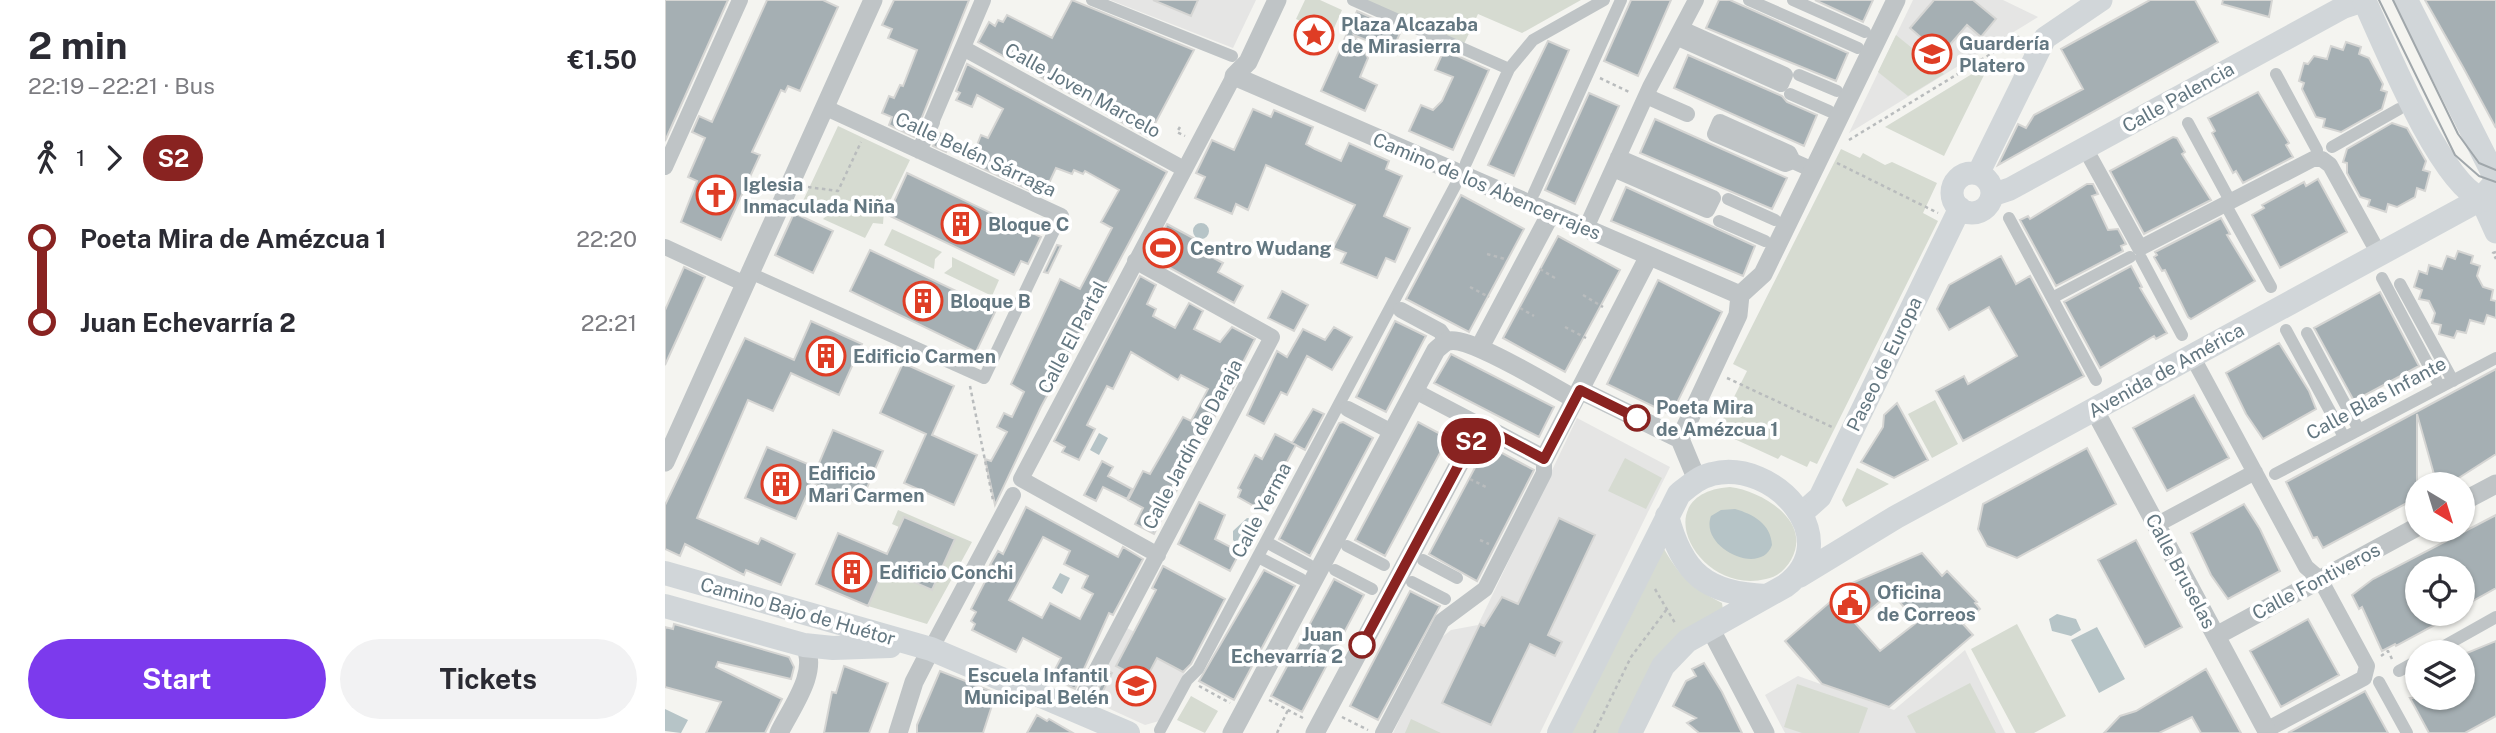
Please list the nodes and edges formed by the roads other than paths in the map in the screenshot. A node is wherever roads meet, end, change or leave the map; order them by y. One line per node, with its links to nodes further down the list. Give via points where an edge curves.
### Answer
1 (740, 0): 39 (street)
2 (873, 0): 27 (street)
3 (983, 0): 18 (street)
4 (1092, 0): 20 (street, Camino de los Abencerrajes)
5 (1277, 0): 20 (street, via 1248,62)
6 (1353, 0): 21 (street)
7 (1604, 0): 21 (street, via 1533,40)
8 (1621, 0): 45 (street)
9 (1696, 0): 17 (street)
10 (1749, 0): 19 (street)
11 (1793, 0): 16 (street)
12 (1896, 0): 41 (street)
13 (2101, 0): 42 (main road, via 2045,38)
14 (2365, 0): 32 (main road, Calle Palencia, via 2344,7); 44 (main road, via 2432,141 2455,174)
15 (2406, 0): 35 (main road)
16 (1865, 32)
17 (1680, 34): 17 (street, via 1781,84 1785,75); 25 (street)
18 (963, 48): 33 (street); 40 (street, Calle Joven Marcelo)
19 (1858, 48)
20 (1233, 66): 40 (street, Calle El Partal); 49 (street, Camino de los Abencerrajes)
21 (1509, 69): 37 (street)
22 (2276, 74): 34 (street)
23 (1799, 75): 24 (street)
24 (1837, 91)
25 (1638, 94): 30 (street); 38 (street)
26 (1790, 94): 29 (street)
27 (824, 107): 33 (street, Calle Belén Sárraga); 62 (street)
28 (2399, 109): 34 (street)
29 (1829, 111)
30 (1687, 114)
31 (2188, 123): 64 (street)
32 (2085, 148): 46 (main road, Calle Palencia); 58 (street)
33 (919, 151): 50 (street, Calle Belén Sárraga)
34 (2324, 152): 58 (street); 61 (street)
35 (2489, 153): 44 (main road)
36 (1793, 161): 41 (street)
37 (1466, 163)
38 (1615, 163): 38 (street, via 1707,210 1713,198); 54 (street)
39 (665, 167)
40 (1184, 169): 60 (street, Calle El Partal)
41 (1813, 170): 65 (street, via 1763,274)
42 (1978, 174): 46 (main road, via 1990,184); 48 (main road, via 1964,175 1955,184)
43 (1455, 186): 67 (street, Calle Yerma)
44 (2492, 190): 55 (main road); 61 (main road, Avenida de América)
45 (1534, 193)
46 (1992, 195): 48 (main road, via 1983,210)
47 (1728, 200): 52 (street)
48 (1952, 212): 95 (main road, Paseo de Europa)
49 (1549, 215): 54 (street, Camino de los Abencerrajes); 72 (street)
50 (1061, 216): 62 (street, Calle Belén Sárraga, via 979,376)
51 (2009, 218): 66 (street)
52 (1776, 220)
53 (1719, 221): 56 (street)
54 (1586, 228): 59 (street, Camino de los Abencerrajes)
55 (2496, 232)
56 (1765, 241)
57 (665, 247): 62 (street)
58 (2137, 254): 66 (street); 71 (street)
59 (1649, 256): 65 (street, Camino de los Abencerrajes); 78 (street)
60 (1135, 261): 101 (street, Calle Jardín de Daraja, via 1272,337); 101 (street, Calle El Partal, via 1021,479)
61 (2381, 266): 71 (main road, Avenida de América); 76 (street)
62 (752, 281): 87 (street)
63 (2400, 284): 75 (street)
64 (2271, 287)
65 (1740, 295): 85 (street, via 1738,315)
66 (2052, 298): 74 (street)
67 (1397, 307): 70 (street, via 1440,331); 79 (street, Calle Yerma)
68 (2286, 330): 84 (street)
69 (2307, 333): 82 (street)
70 (1447, 341): 72 (street); 77 (street, via 1436,350)
71 (2187, 345): 80 (main road, Avenida de América); 88 (street)
72 (1480, 347): 78 (street)
73 (2496, 358): 75 (street, Calle Blas Infante)
74 (2096, 380)
75 (2453, 381): 76 (street, Calle Blas Infante)
76 (2440, 387): 82 (street, Calle Blas Infante)
77 (1415, 391): 81 (street); 83 (street)
78 (1578, 394): 85 (street); 86 (street)
79 (1343, 407): 83 (street); 98 (street, Calle Yerma)
80 (2094, 409): 96 (street, Calle Bruselas); 99 (main road, Avenida de América)
81 (1480, 425): 86 (street); 127 (street)
82 (2359, 430): 84 (street, Calle Blas Infante)
83 (1392, 432): 134 (street, via 1238,710)
84 (2344, 438): 89 (street, Calle Blas Infante)
85 (1680, 439): 90 (street)
86 (1544, 459): 129 (street, via 1544,473 1485,589 1442,621)
87 (665, 461)
88 (2255, 472): 96 (street); 111 (street, via 2306,567)
89 (2274, 474)
90 (1697, 480): 94 (main road, via 1679,494); 95 (main road, via 1727,473 1765,481 1783,491)
91 (2496, 484): 93 (street)
92 (1013, 495): 122 (street)
93 (2475, 495)
94 (1667, 516): 114 (main road, via 1687,566 1707,584 1736,595); 135 (main road)
95 (1805, 525): 99 (main road, via 1834,543); 108 (main road, via 1806,563)
96 (2156, 525): 119 (street, Calle Bruselas)
97 (2405, 533): 111 (street, Calle Fontiveros)
98 (1266, 542): 102 (street, Calle Yerma); 104 (street)
99 (1851, 542): 108 (main road, Avenida de América, via 1836,556)
100 (1347, 546): 105 (street)
101 (1158, 555): 126 (street, Calle Jardín de Daraja)
102 (1258, 557): 110 (street); 128 (street, Calle Yerma)
103 (1423, 560): 109 (street)
104 (1309, 565)
105 (1384, 565)
106 (1335, 570): 113 (street)
107 (665, 573): 122 (main road, Camino Bajo de Huétor)
108 (1799, 576): 114 (main road)
109 (1457, 578)
110 (1301, 579)
111 (2320, 579): 119 (street, Calle Fontiveros); 125 (street)
112 (1412, 582): 115 (street)
113 (1372, 589)
114 (1767, 596): 118 (main road)
115 (1445, 599)
116 (665, 606): 121 (main road, Camino Bajo de Huétor)
117 (2496, 617): 120 (street)
118 (1710, 628): 136 (main road, via 1686,641 1663,666); 137 (street)
119 (2215, 636): 130 (street, Calle Bruselas)
120 (2455, 640)
121 (804, 645): 122 (main road, Camino Bajo de Huétor); 131 (street, via 810,668)
122 (931, 649): 126 (main road, Camino Bajo de Huétor); 132 (street, via 914,682)
123 (2405, 668): 124 (street)
124 (2399, 671)
125 (2374, 677): 130 (street, via 2364,678); 138 (street)
126 (1076, 709): 133 (main road, Camino Bajo de Huétor)
127 (1312, 727)
128 (1160, 730)
129 (1377, 732)
130 (2267, 732)
131 (779, 733)
132 (898, 733)
133 (1128, 733)
134 (1232, 733)
135 (1559, 733)
136 (1630, 733)
137 (1765, 733)
138 (2407, 733)

